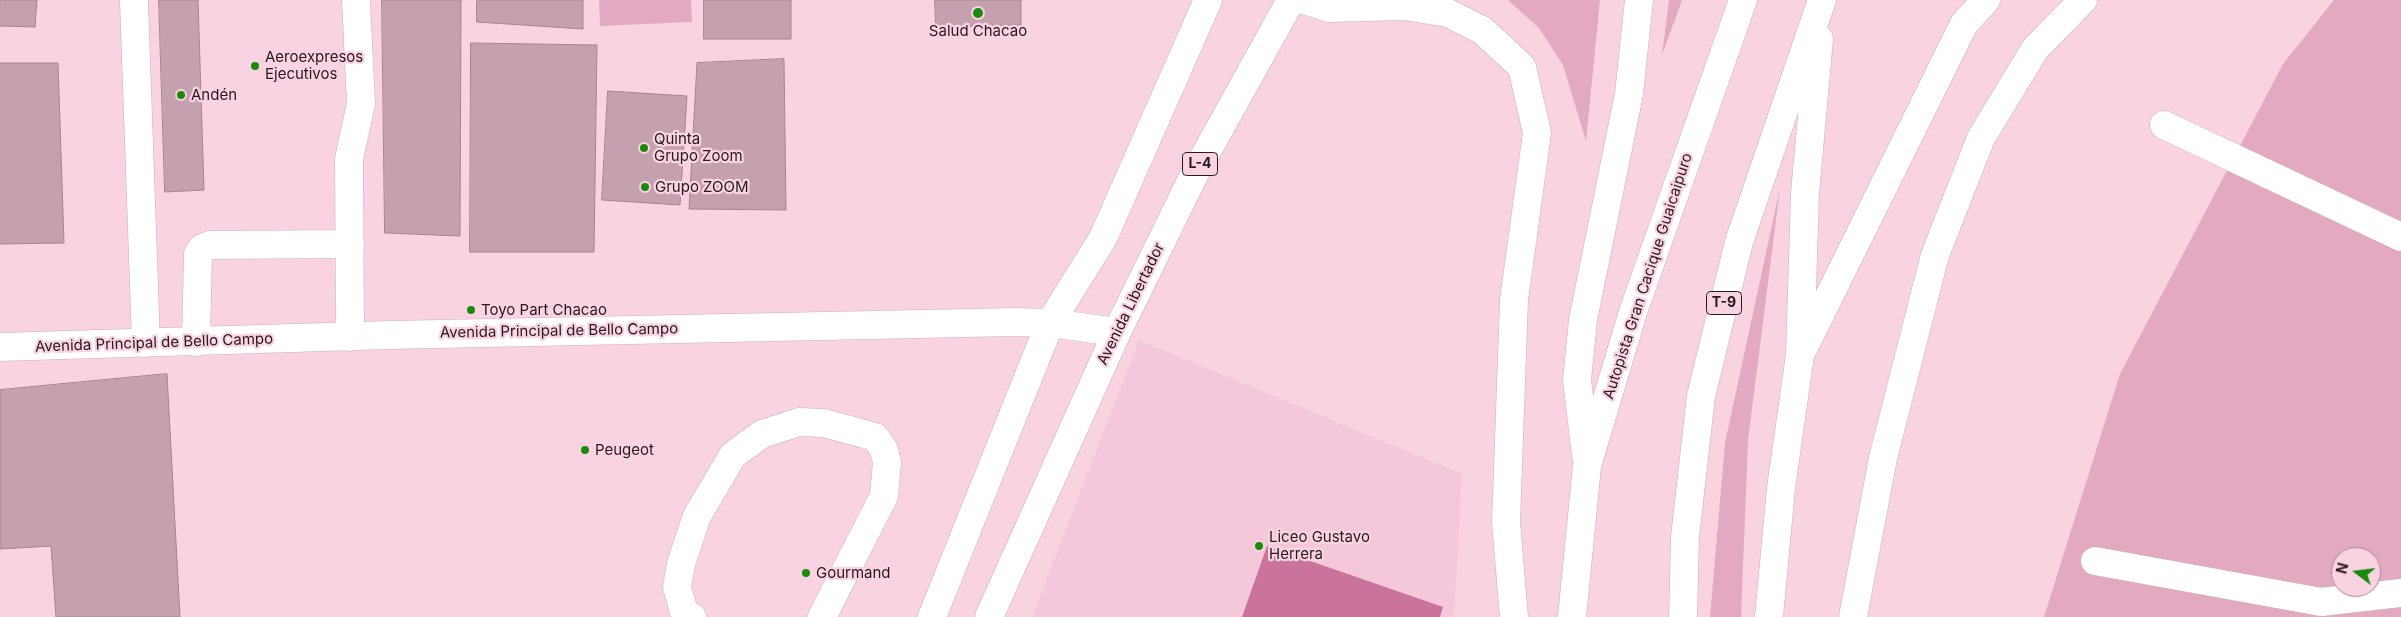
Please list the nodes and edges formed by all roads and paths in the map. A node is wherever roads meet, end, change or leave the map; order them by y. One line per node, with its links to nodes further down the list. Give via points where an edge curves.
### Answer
1 (356, 0): 13 (main road, via 361,104 349,159)
2 (1208, 0): 14 (main road, via 1103,238)
3 (1291, 0): 15 (main road, Avenida Libertador / L-4, via 1196,173)
4 (1304, 0): 28 (main road, via 1330,8 1404,6 1448,13 1482,30 1522,67 1537,133 1514,300 1506,522)
5 (1639, 0): 21 (main road, via 1628,94 1583,320 1577,380)
6 (1743, 0): 21 (main road, Autopista Gran Cacique Guaicaipuro, via 1633,312)
7 (1822, 0): 20 (main road, via 1805,192); 30 (main road, T-9, via 1739,242 1701,396 1685,537)
8 (1986, 0): 20 (main road, via 1964,24)
9 (2083, 0): 32 (main road, via 2035,49 1981,138 1935,255 1883,458)
10 (134, 2): 18 (main road)
11 (2164, 125): 12 (main road)
12 (2401, 237)
13 (350, 244): 16 (main road); 17 (main road, via 210,244 202,248 198,254)
14 (1050, 323): 15 (main road, Avenida Principal de Bello Campo); 16 (main road, Avenida Principal de Bello Campo); 26 (main road)
15 (1117, 332): 27 (main road, Avenida Libertador / L-4)
16 (350, 337): 17 (main road, Avenida Principal de Bello Campo)
17 (196, 342): 18 (main road, Avenida Principal de Bello Campo)
18 (146, 343): 19 (main road, Avenida Principal de Bello Campo)
19 (0, 347)
20 (1800, 355): 31 (main road, via 1781,488)
21 (1587, 466): 29 (main road, Autopista Gran Cacique Guaicaipuro)
22 (2095, 560): 23 (main road, via 2321,602)
23 (2401, 593)
24 (692, 617): 25 (main road, via 684,612 677,587 681,564 697,516 728,462 762,434 799,422 824,422 875,437 887,462 884,496)
25 (822, 617)
26 (932, 617)
27 (989, 617)
28 (1514, 617)
29 (1572, 617)
30 (1683, 617)
31 (1769, 617)
32 (1853, 617)

